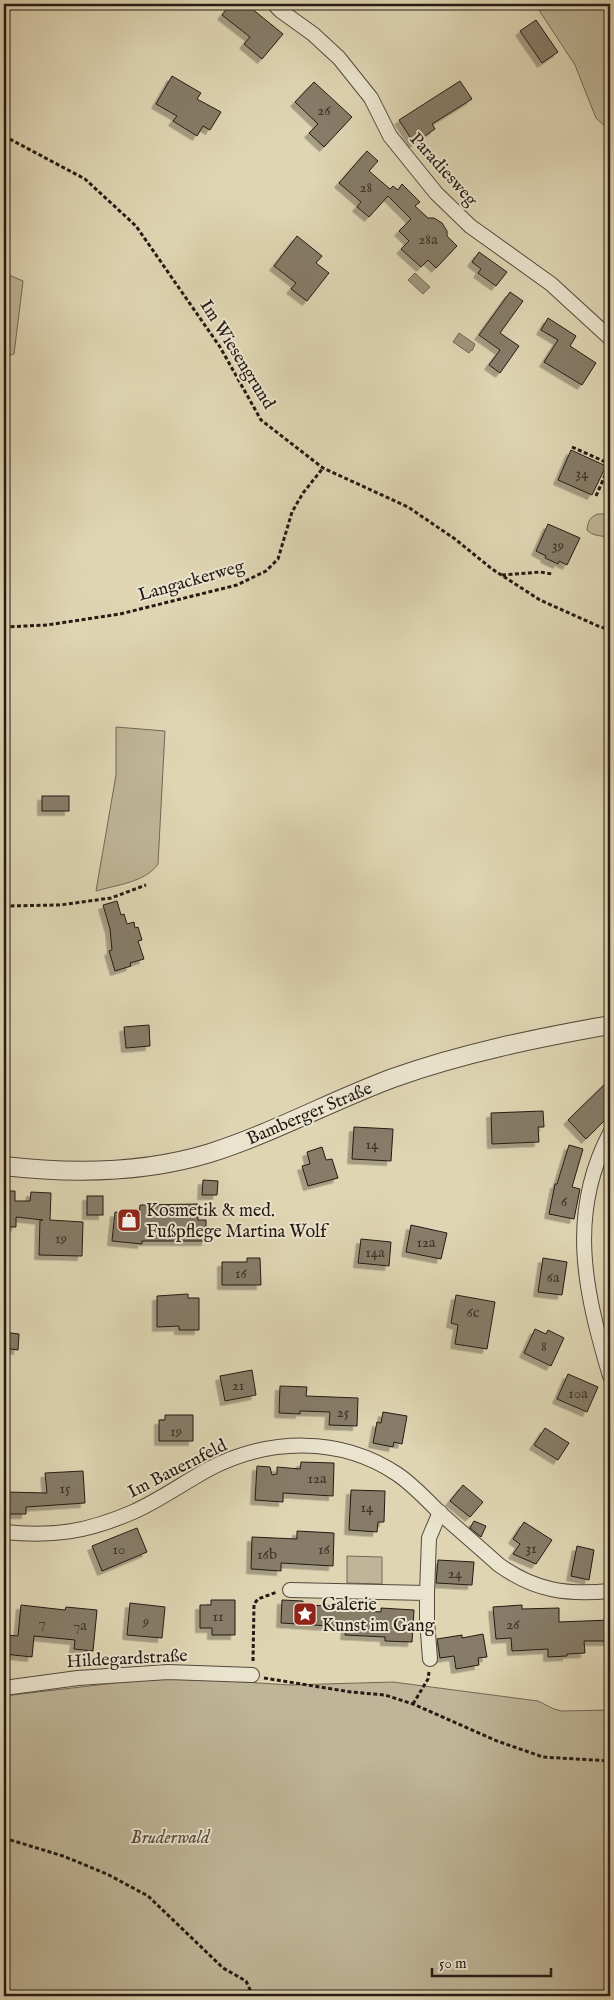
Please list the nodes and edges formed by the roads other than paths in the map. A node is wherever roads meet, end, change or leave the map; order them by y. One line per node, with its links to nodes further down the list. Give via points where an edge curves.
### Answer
1 (274, 4): 2 (street, Paradiesweg, via 339,58 371,98 390,136 436,193 470,226 551,284)
2 (610, 338)
3 (610, 1025): 5 (street, Bamberger Straße, via 541,1038 430,1066 350,1095 248,1139 180,1160 114,1170)
4 (610, 1133): 6 (street, via 599,1155 587,1195 584,1246 587,1287)
5 (4, 1166)
6 (610, 1376)
7 (440, 1512): 8 (street, Im Bauernfeld, via 397,1474 374,1462 338,1450 287,1445 255,1450 232,1459 143,1507 88,1528 35,1535); 10 (street, Im Bauernfeld, via 516,1577 555,1590); 11 (street, via 429,1538)
8 (4, 1532)
9 (290, 1590): 11 (street)
10 (610, 1591)
11 (427, 1593): 12 (street)
12 (430, 1659)
13 (252, 1675): 14 (street, Hildegardstraße, via 160,1672)
14 (4, 1688)

